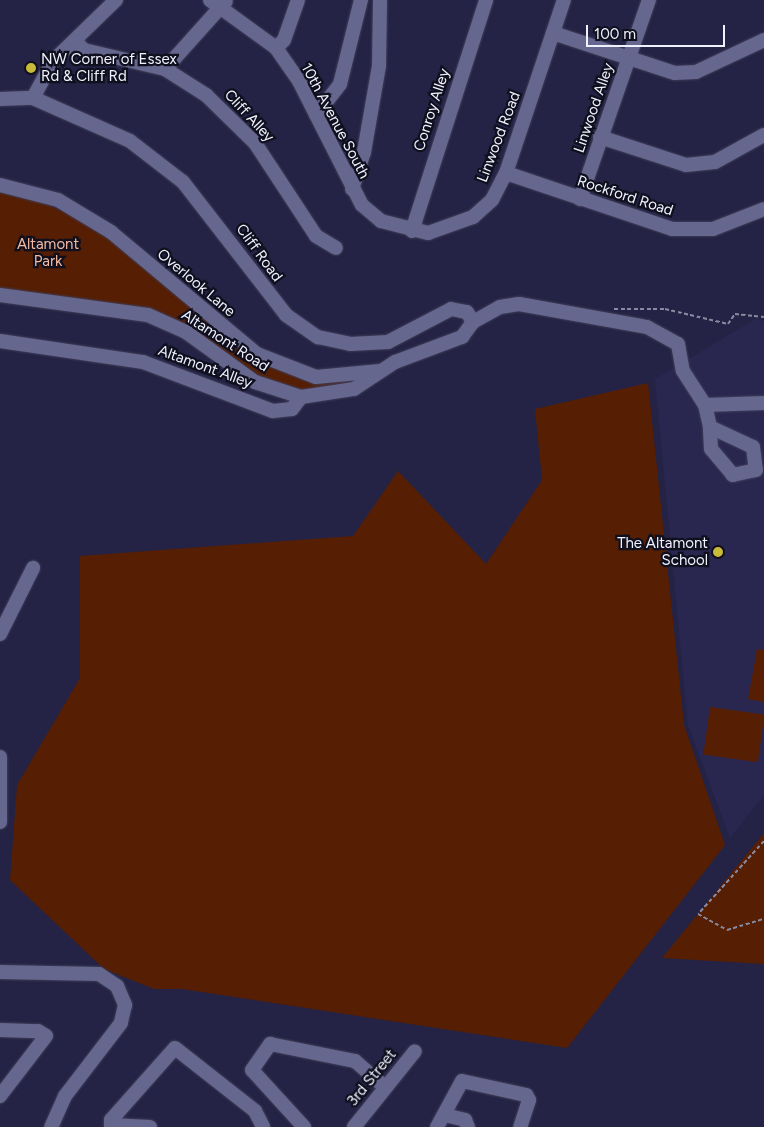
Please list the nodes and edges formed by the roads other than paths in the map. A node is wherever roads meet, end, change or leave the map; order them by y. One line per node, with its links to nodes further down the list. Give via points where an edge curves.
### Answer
1 (116, 0): 11 (street)
2 (298, 0): 12 (street, via 284,40)
3 (361, 0): 17 (street, via 340,84)
4 (380, 0): 22 (street, via 379,66 364,152)
5 (486, 0): 25 (street, Conroy Alley)
6 (564, 0): 9 (street, Linwood Road)
7 (649, 0): 13 (street, Linwood Alley)
8 (219, 2): 12 (street, 10th Avenue South); 14 (street)
9 (553, 33): 13 (street); 20 (street, Linwood Road)
10 (764, 40): 13 (street, via 696,72 675,73)
11 (75, 41): 14 (street, Cliff Alley, via 84,50); 15 (street, via 53,61)
12 (276, 48): 17 (street, 10th Avenue South)
13 (628, 59): 19 (street, Linwood Alley)
14 (165, 69): 26 (street, Cliff Alley, via 230,116 276,174 301,218 316,236)
15 (33, 98): 16 (street); 28 (street, Cliff Road, via 130,141 184,182 286,315 318,337 350,344 388,342 451,309 467,312)
16 (0, 99)
17 (316, 115): 22 (street, 10th Avenue South)
18 (764, 135): 19 (street, via 715,162 686,165)
19 (600, 137): 23 (street, Linwood Alley)
20 (506, 173): 23 (street, Rockford Road); 25 (street, Linwood Road, via 492,200 473,217 447,229)
21 (0, 185): 30 (street, Overlook Lane, via 58,200 111,232 257,354 316,378)
22 (352, 190): 25 (street, 10th Avenue South, via 381,221)
23 (580, 199): 24 (street, Rockford Road, via 672,229 713,229)
24 (764, 209)
25 (412, 231)
26 (336, 248)
27 (0, 295): 31 (street, Altamont Road, via 148,315 186,332 255,382)
28 (473, 322): 30 (street, Altamont Road, via 462,337); 33 (street, Altamont Road, via 500,307 519,304 647,327 678,344 683,371)
29 (0, 341): 31 (street, Altamont Alley, via 143,362 273,411 292,409)
30 (380, 371): 31 (street, Altamont Road, via 342,394)
31 (302, 397)
32 (764, 403): 33 (street)
33 (705, 406): 34 (street)
34 (710, 427)
35 (33, 568): 36 (street)
36 (0, 634)
37 (0, 758): 38 (street)
38 (0, 822)
39 (0, 972): 46 (street, via 99,974 117,986 125,1005 120,1023 65,1096)
40 (0, 1030): 43 (street, via 38,1031 46,1036)
41 (415, 1050): 42 (street, 3rd Street)
42 (386, 1087): 49 (street, via 355,1061 270,1044 252,1070); 50 (street, 3rd Street)
43 (0, 1096)
44 (445, 1115): 51 (street); 52 (street, via 465,1120); 53 (street, via 462,1081 526,1094 529,1100)
45 (111, 1126): 47 (street); 48 (street, via 175,1048 255,1111)
46 (51, 1127)
47 (150, 1127)
48 (263, 1127)
49 (304, 1127)
50 (354, 1127)
51 (437, 1127)
52 (468, 1127)
53 (520, 1127)

